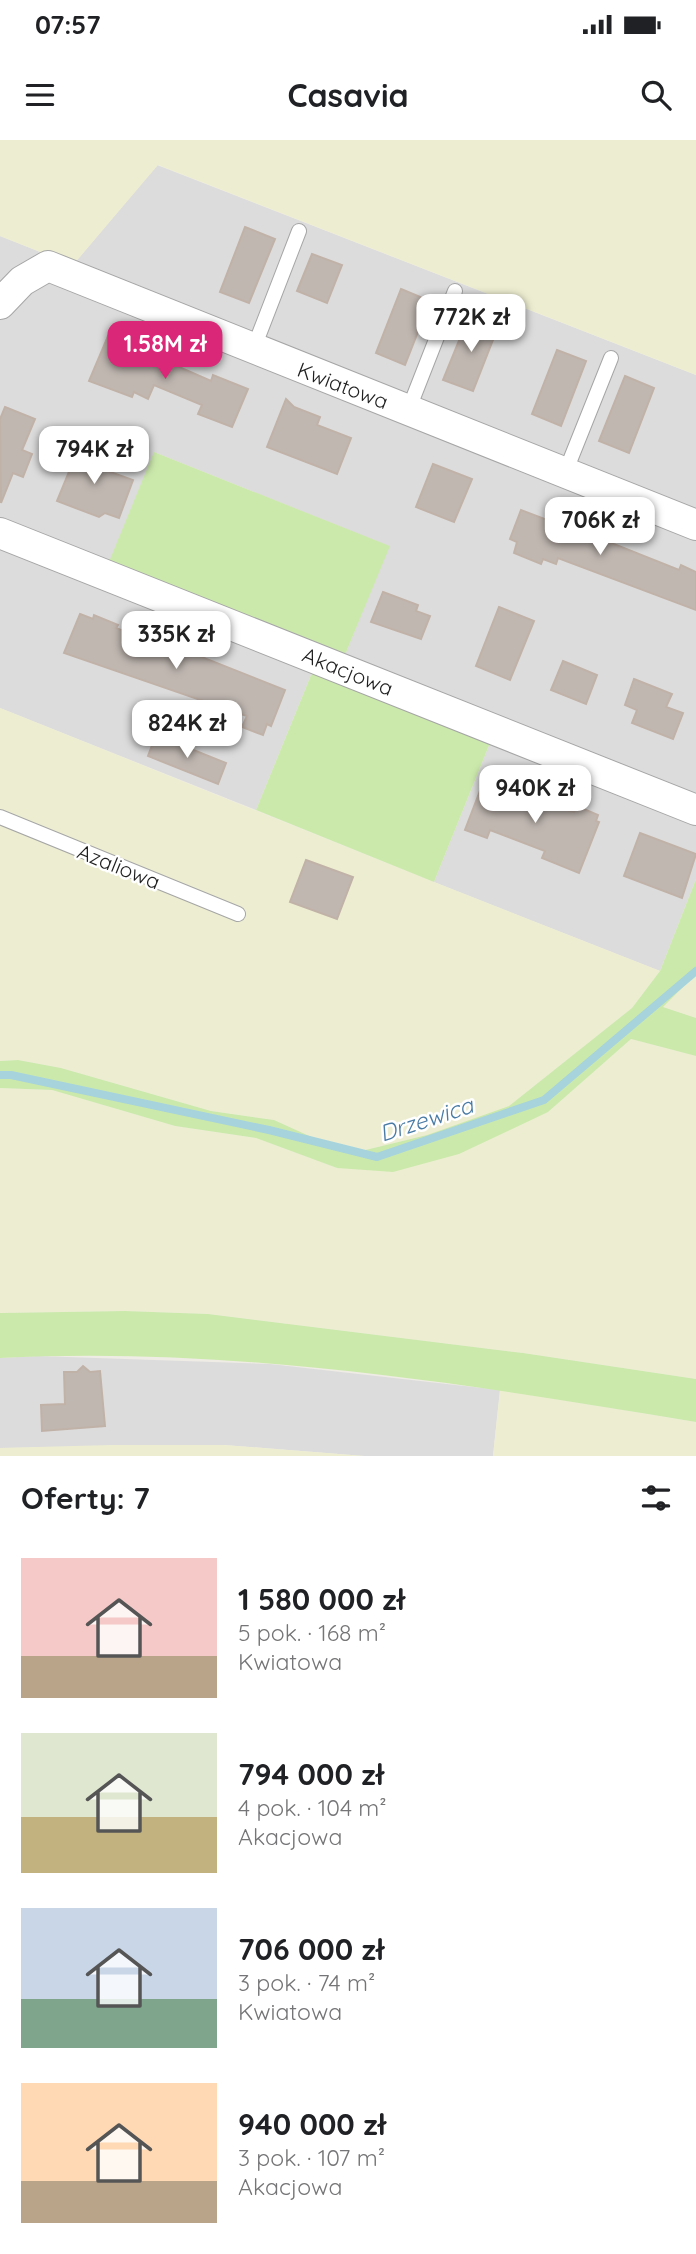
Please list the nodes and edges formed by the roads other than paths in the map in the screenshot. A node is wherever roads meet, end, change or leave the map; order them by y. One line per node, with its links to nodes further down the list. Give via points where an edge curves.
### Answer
1 (299, 232): 4 (lane)
2 (455, 291): 6 (lane)
3 (0, 304): 4 (street, Kwiatowa, via 22,281 48,266)
4 (253, 350): 6 (street, Kwiatowa)
5 (611, 358): 7 (lane)
6 (408, 411): 7 (street, Kwiatowa)
7 (565, 473): 8 (street, Kwiatowa)
8 (696, 525)
9 (0, 533): 10 (street, Akacjowa)
10 (696, 810)
11 (0, 817): 12 (lane, Azaliowa)
12 (238, 914)

